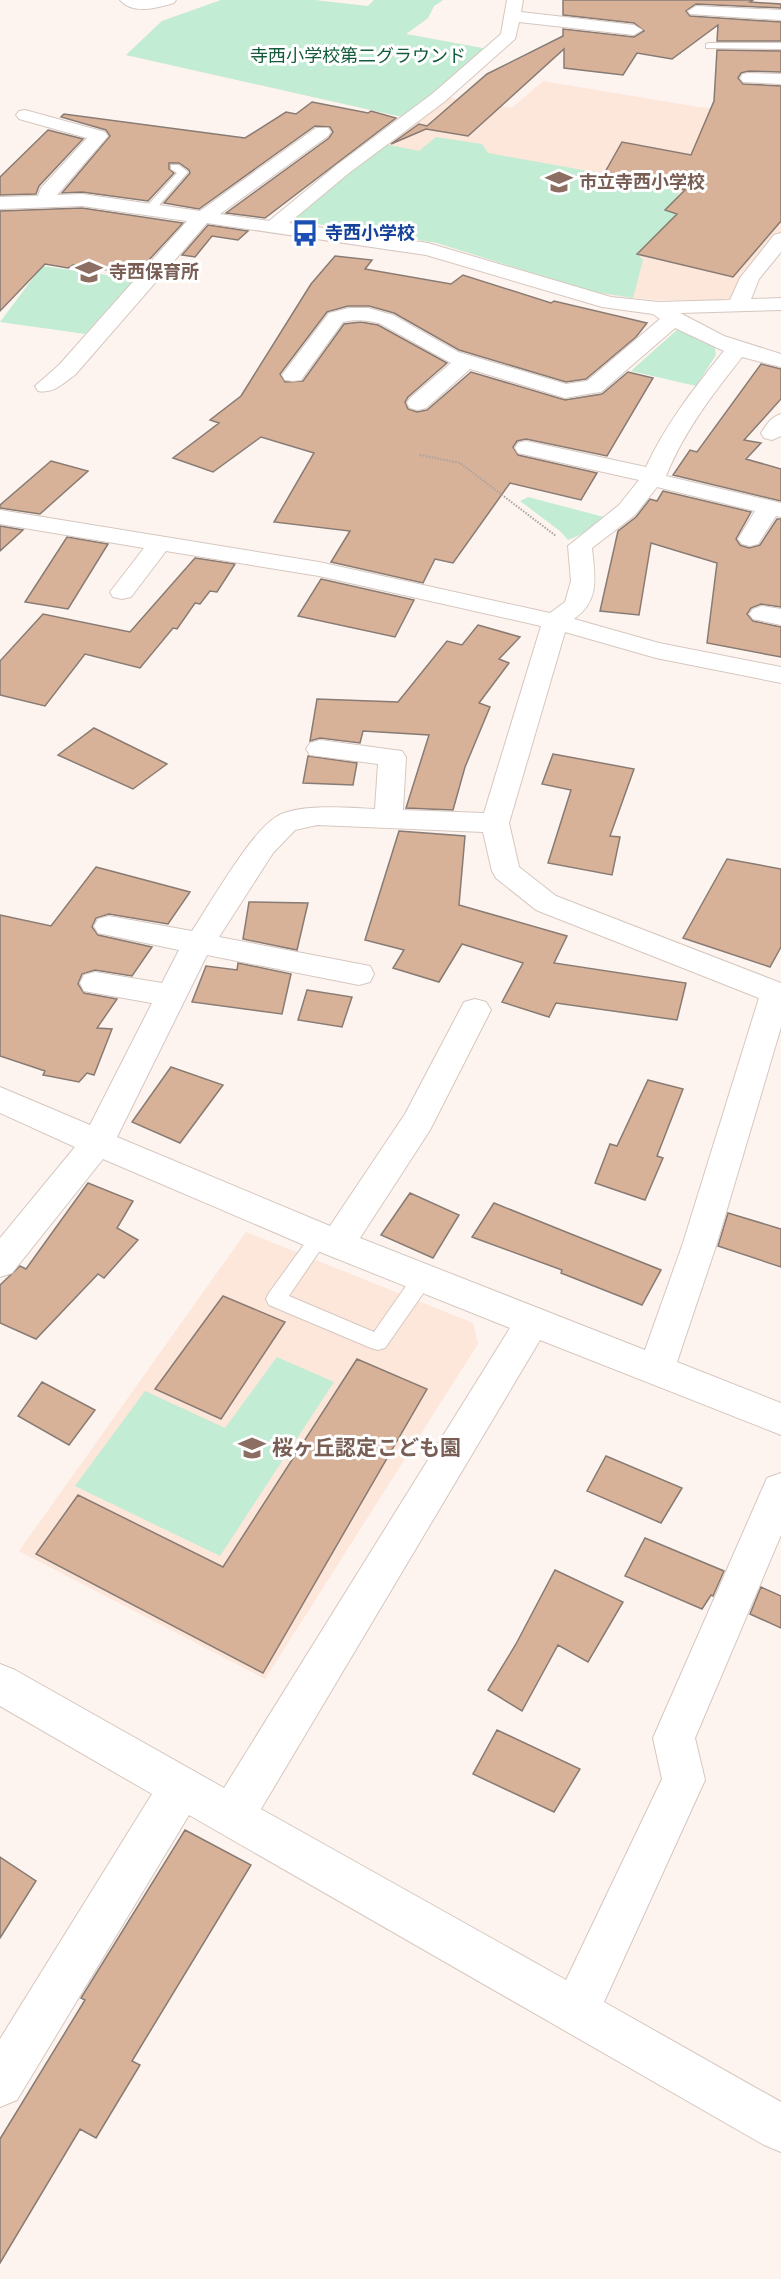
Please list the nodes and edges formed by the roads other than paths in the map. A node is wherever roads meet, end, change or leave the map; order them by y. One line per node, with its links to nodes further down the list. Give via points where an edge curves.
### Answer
1 (128, 0): 2 (street, via 141,5)
2 (168, 0)
3 (742, 7): 5 (street); 6 (street)
4 (514, 8): 7 (street); 21 (street, via 509,36 438,98)
5 (696, 11)
6 (781, 15)
7 (634, 30)
8 (709, 46): 9 (lane)
9 (781, 46)
10 (749, 78): 11 (street)
11 (781, 79)
12 (763, 94): 13 (street)
13 (781, 95)
14 (25, 115): 17 (street, via 99,136 48,192)
15 (322, 132): 20 (street)
16 (175, 167): 19 (lane, via 183,172)
17 (46, 200): 18 (street); 19 (street, via 82,200)
18 (0, 203)
19 (150, 209): 20 (street)
20 (206, 217): 21 (street); 30 (street, via 194,224 67,369)
21 (274, 226): 25 (street, via 428,249 609,303)
22 (781, 239): 24 (street, via 750,278)
23 (781, 304): 24 (street)
24 (738, 305): 25 (street)
25 (665, 313): 26 (street); 27 (street, via 593,387 565,390)
26 (736, 350): 28 (street); 33 (street, via 667,446)
27 (466, 360): 29 (street, via 451,356 386,319 349,314 336,317); 31 (street)
28 (781, 362)
29 (293, 375)
30 (46, 386)
31 (418, 403)
32 (526, 448): 33 (street)
33 (652, 478): 34 (street); 39 (street, via 627,510 580,546 583,581 577,604)
34 (775, 509): 36 (street)
35 (0, 517): 37 (street)
36 (750, 539)
37 (160, 543): 38 (street); 39 (street, via 319,569)
38 (122, 592)
39 (555, 622): 40 (street, via 656,650); 43 (street)
40 (781, 675)
41 (320, 749): 42 (street, via 392,757)
42 (389, 819): 43 (street); 45 (street, via 317,816 286,824 263,846)
43 (495, 823): 49 (street, via 506,871 546,903)
44 (109, 926): 45 (street)
45 (199, 944): 46 (street); 48 (street)
46 (359, 974)
47 (95, 983): 48 (street)
48 (171, 995): 52 (street)
49 (778, 995): 57 (street)
50 (475, 1010): 53 (street, via 418,1120)
51 (0, 1099): 52 (street)
52 (97, 1143): 53 (street); 54 (street)
53 (328, 1240): 55 (street); 55 (lane, via 276,1299 378,1342)
54 (0, 1263)
55 (422, 1279): 56 (street)
56 (532, 1323): 57 (street); 62 (street)
57 (656, 1370): 58 (street)
58 (781, 1419)
59 (781, 1490): 63 (street, via 674,1738 684,1780)
60 (0, 1684): 61 (street)
61 (181, 1787): 62 (street); 64 (street)
62 (231, 1816): 63 (street)
63 (575, 2012): 65 (street)
64 (0, 2084)
65 (781, 2128)

